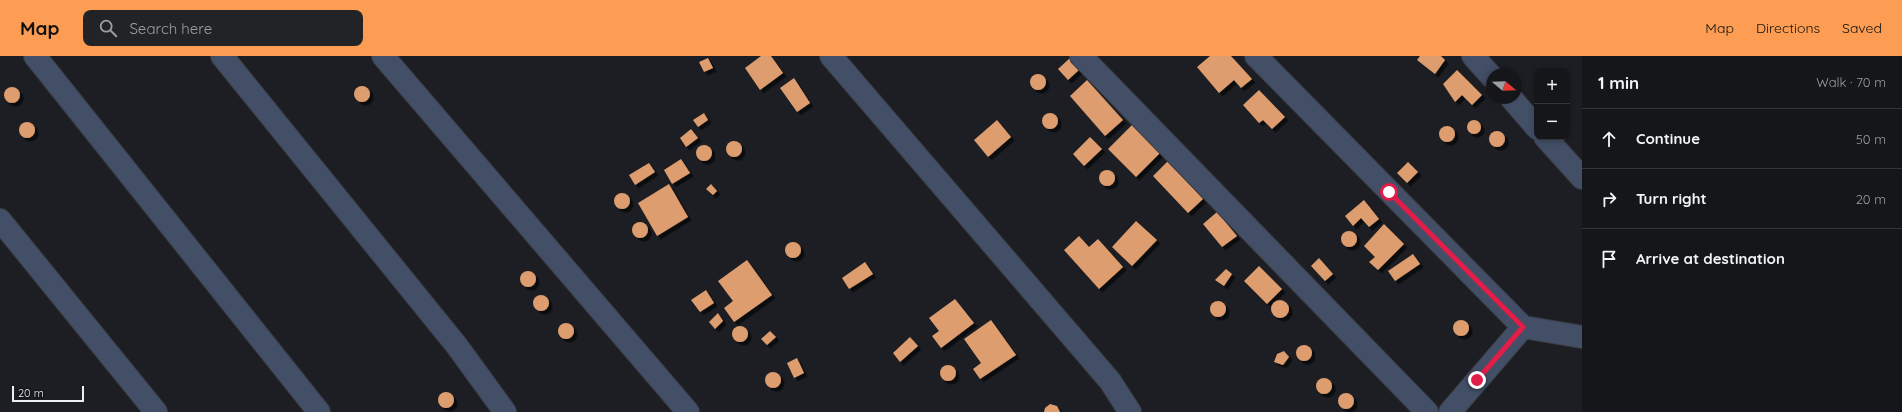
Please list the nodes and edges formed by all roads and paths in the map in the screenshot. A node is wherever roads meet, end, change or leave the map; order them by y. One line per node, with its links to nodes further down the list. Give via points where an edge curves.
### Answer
1 (34, 56): 17 (street)
2 (222, 56): 18 (street, via 457,346)
3 (383, 56): 19 (street)
4 (831, 56): 20 (street, via 1110,380)
5 (1081, 56): 21 (street)
6 (1256, 56): 14 (street)
7 (1473, 56): 8 (street)
8 (1486, 70)
9 (1516, 104): 10 (street)
10 (1534, 125)
11 (1548, 140): 12 (street)
12 (1582, 178)
13 (0, 220): 16 (street)
14 (1523, 327): 15 (street); 22 (street)
15 (1582, 337)
16 (156, 412)
17 (319, 412)
18 (505, 412)
19 (688, 412)
20 (1130, 412)
21 (1426, 412)
22 (1450, 412)

